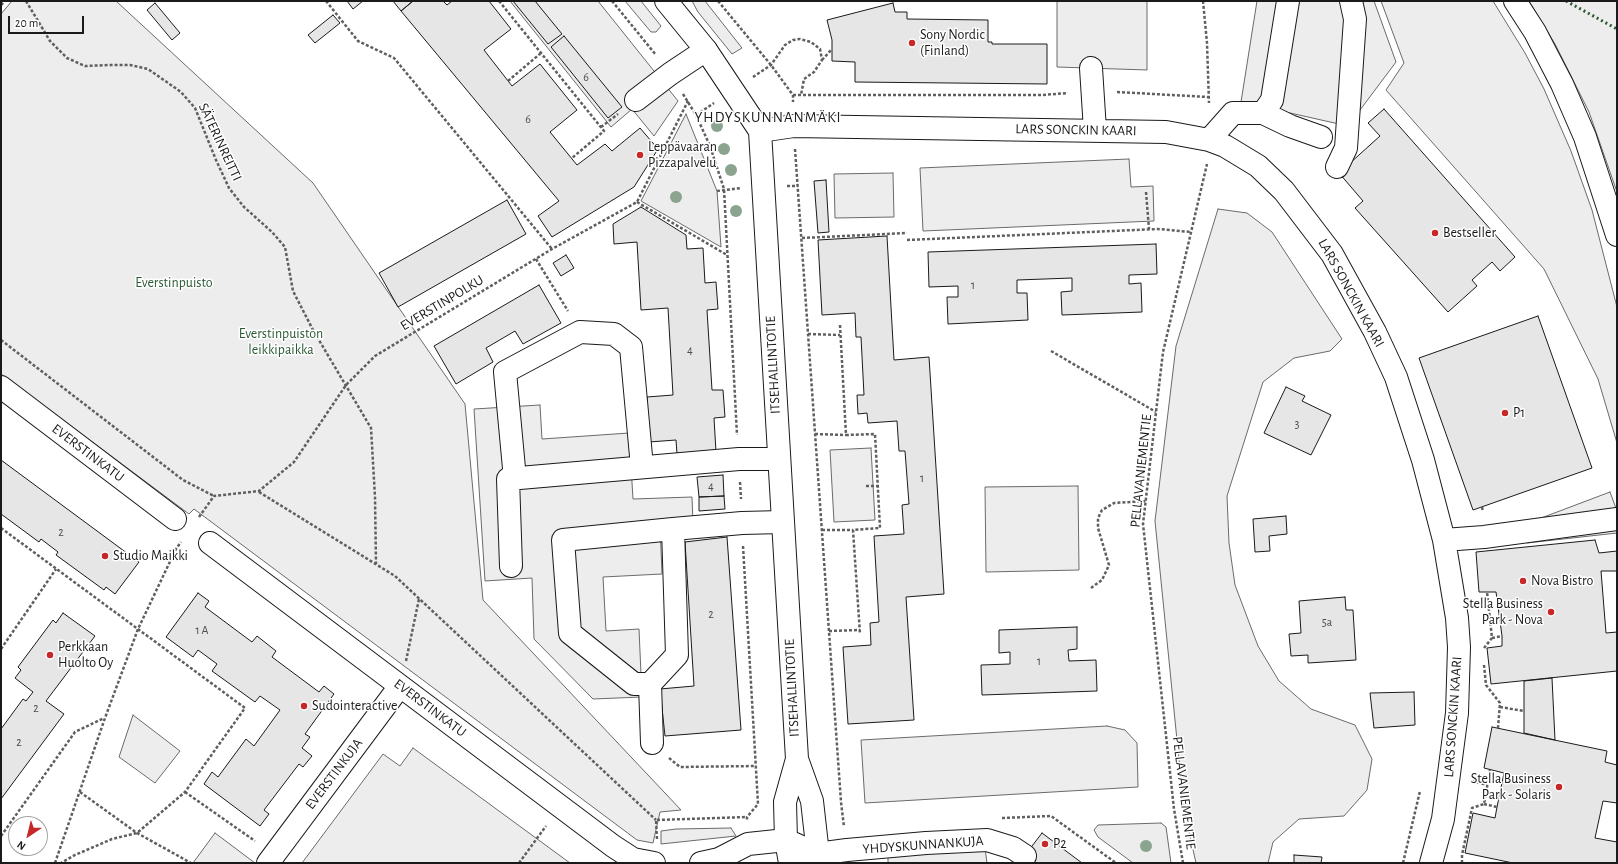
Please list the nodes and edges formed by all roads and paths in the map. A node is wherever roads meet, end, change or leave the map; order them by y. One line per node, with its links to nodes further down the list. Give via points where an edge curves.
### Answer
1 (5, 1): 12 (path)
2 (26, 1): 51 (path, SÄTERINREITTI, via 50,41 67,58 85,66 130,65 148,69 182,92 194,108 229,188 285,247 293,291)
3 (326, 1): 42 (path, via 358,41 394,58)
4 (499, 1): 15 (path)
5 (612, 1): 19 (path)
6 (666, 1): 14 (main road)
7 (718, 1): 17 (path)
8 (1202, 1): 21 (path, via 1207,43 1208,97)
9 (1288, 1): 26 (main road, via 1272,100)
10 (1351, 1): 33 (main road, via 1355,19 1346,148)
11 (1515, 1): 39 (main road, via 1535,32 1562,84 1585,137)
12 (1, 5)
13 (832, 48): 16 (path)
14 (706, 50): 19 (main road); 29 (main road)
15 (541, 53): 20 (path); 32 (path, via 604,131)
16 (822, 60): 17 (path, via 820,49 811,42 800,39 785,45); 23 (path, via 814,72 804,79)
17 (771, 65): 22 (path)
18 (1091, 68): 21 (main road)
19 (670, 74): 24 (main road); 25 (path)
20 (508, 81)
21 (1092, 91): 23 (path, via 1043,95); 28 (main road)
22 (793, 95): 23 (path); 27 (path)
23 (801, 95)
24 (636, 100)
25 (688, 101): 35 (path); 43 (path, via 710,146 724,189)
26 (1262, 113): 30 (main road); 31 (main road, via 1233,113)
27 (794, 126): 28 (main road, LARS SONCKIN KAARI); 29 (main road, LARS SONCKIN KAARI); 40 (path)
28 (1095, 130): 31 (main road, LARS SONCKIN KAARI, via 1166,132)
29 (760, 131): 57 (main road, ITSEHALLINTOTIE)
30 (1321, 137)
31 (1209, 148): 37 (path, PELLAVANIEMENTIE); 75 (main road, LARS SONCKIN KAARI, via 1225,146 1258,166 1284,191 1332,254 1375,332 1396,377 1423,460)
32 (572, 158)
33 (1337, 167)
34 (1146, 192): 36 (path)
35 (637, 202): 42 (path, EVERSTINPOLKU); 43 (path)
36 (1149, 230): 37 (path); 41 (path)
37 (1191, 232): 53 (path, PELLAVANIEMENTIE, via 1163,352)
38 (907, 233): 40 (path)
39 (1617, 235)
40 (802, 238): 47 (path)
41 (907, 240)
42 (552, 249): 44 (path, EVERSTINPOLKU)
43 (727, 255): 56 (path)
44 (536, 259): 46 (path); 51 (path, EVERSTINPOLKU, via 375,356)
45 (840, 325): 48 (path)
46 (580, 332): 58 (main road, via 614,334 631,347); 59 (main road, via 505,372)
47 (808, 334): 48 (path); 54 (path)
48 (840, 334): 55 (path)
49 (1, 340): 63 (path, via 182,480)
50 (1051, 351): 53 (path)
51 (346, 385): 62 (path, EVERSTINPOLKU, via 294,462); 77 (path, SÄTERINREITTI, via 370,428)
52 (1, 387): 66 (main road, EVERSTINKATU)
53 (1156, 412): 64 (path, PELLAVANIEMENTIE)
54 (815, 434): 55 (path); 72 (path)
55 (846, 435): 61 (path, via 875,434)
56 (739, 459): 57 (main road); 58 (main road); 69 (path)
57 (779, 459): 68 (main road, ITSEHALLINTOTIE)
58 (642, 467): 59 (main road)
59 (515, 479): 78 (main road, via 508,479)
60 (866, 486): 61 (path)
61 (878, 486): 73 (path, via 880,528)
62 (259, 492): 63 (path); 77 (path)
63 (214, 496): 65 (path)
64 (1146, 501): 80 (path, via 1114,503 1102,510 1098,518 1098,528 1109,565 1102,580); 126 (path, PELLAVANIEMENTIE, via 1143,524 1174,809)
65 (201, 514)
66 (175, 519)
67 (1617, 519): 75 (main road)
68 (782, 522): 69 (main road); 97 (main road, ITSEHALLINTOTIE)
69 (742, 523): 71 (main road); 98 (path)
70 (1, 528): 79 (path)
71 (673, 529): 90 (main road, via 677,655); 90 (main road, via 563,540 570,633 634,684)
72 (822, 530): 73 (path); 84 (path)
73 (853, 530): 84 (path, via 860,632)
74 (183, 539): 83 (path)
75 (1444, 540): 128 (main road, LARS SONCKIN KAARI, via 1459,647 1457,714 1443,819)
76 (210, 544): 91 (main road, EVERSTINKATU)
77 (376, 564): 82 (path, via 395,576)
78 (511, 566)
79 (56, 569): 83 (path); 87 (path)
80 (1091, 588)
81 (1487, 592): 86 (path)
82 (419, 599): 91 (path); 107 (path)
83 (138, 629): 94 (path); 102 (path, via 245,708)
84 (829, 631): 114 (path, via 841,802)
85 (1502, 636): 86 (path)
86 (1492, 638): 88 (path)
87 (1, 649)
88 (1483, 649)
89 (1484, 664): 92 (path, via 1486,686)
90 (650, 684): 96 (main road)
91 (400, 686): 116 (main road, EVERSTINKUJA); 123 (main road, EVERSTINKATU, via 613,846 633,858)
92 (1500, 707): 93 (path); 95 (path)
93 (1524, 711)
94 (104, 718): 101 (path); 110 (path, via 75,732)
95 (1498, 728)
96 (652, 743): 98 (path, via 680,767)
97 (797, 759): 111 (main road, ITSEHALLINTOTIE, via 785,802); 117 (main road, ITSEHALLINTOTIE, via 812,801)
98 (756, 766): 106 (path, via 758,804)
99 (1490, 770): 103 (path)
100 (1421, 790): 127 (path)
101 (80, 792): 109 (path); 119 (path)
102 (185, 792): 109 (path); 116 (path)
103 (1484, 804): 104 (path); 129 (path, via 1472,808)
104 (1497, 807)
105 (1051, 816): 125 (path)
106 (747, 817): 107 (path); 113 (path)
107 (656, 820): 112 (path)
108 (548, 824): 122 (path)
109 (137, 833): 120 (path, via 112,839); 121 (path)
110 (1, 836)
111 (786, 840): 113 (main road); 117 (main road); 124 (main road, ITSEHALLINTOTIE)
112 (657, 842)
113 (748, 844): 118 (main road)
114 (848, 850): 115 (main road, YHDYSKUNNANKUJA, via 987,840 1013,848); 117 (main road, YHDYSKUNNANKUJA)
115 (1025, 856)
116 (270, 859)
117 (813, 860)
118 (716, 862)
119 (55, 863)
120 (61, 863)
121 (192, 863)
122 (519, 863)
123 (654, 863)
124 (790, 863)
125 (1116, 863)
126 (1183, 863)
127 (1403, 863)
128 (1431, 863)
129 (1462, 863)

